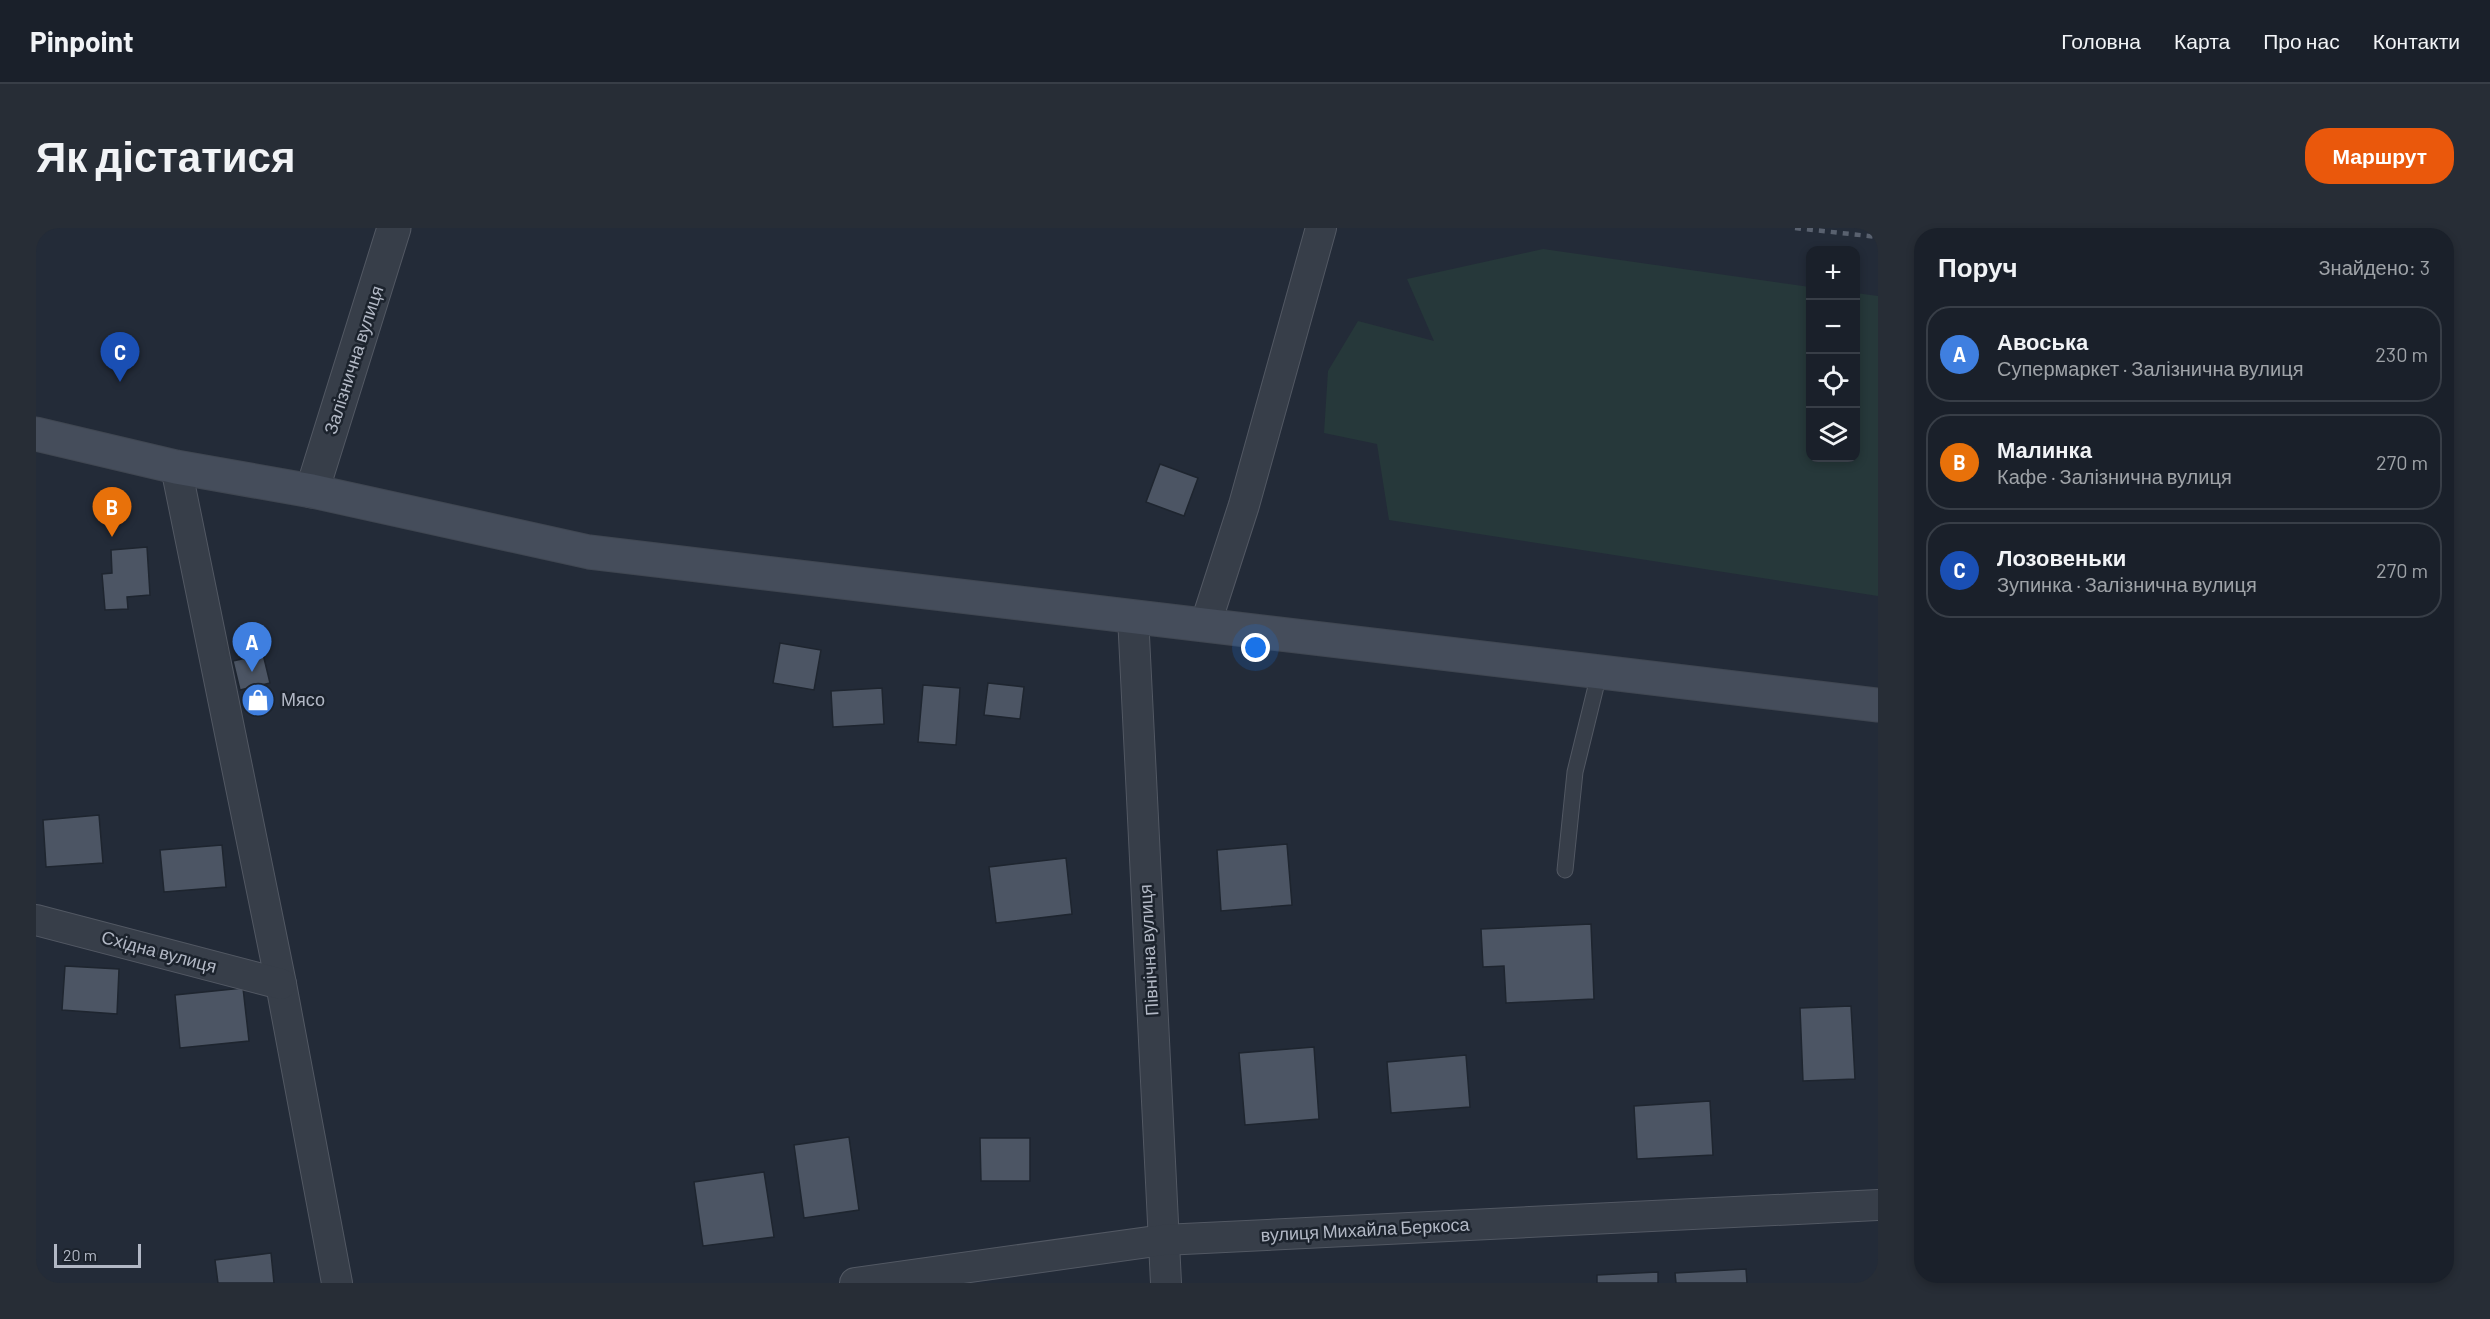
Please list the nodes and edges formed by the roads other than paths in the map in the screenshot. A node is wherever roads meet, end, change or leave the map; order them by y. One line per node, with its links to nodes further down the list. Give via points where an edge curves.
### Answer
1 (394, 228): 5 (street, Залізнична вулиця)
2 (1321, 228): 7 (street, via 1247,494)
3 (36, 434): 4 (main road)
4 (176, 467): 5 (main road); 12 (street)
5 (312, 491): 6 (main road, via 589,552)
6 (1133, 616): 7 (main road); 14 (street, Північна вулиця)
7 (1205, 626): 8 (main road)
8 (1600, 670): 9 (main road); 10 (lane, via 1575,772)
9 (1878, 705)
10 (1566, 870)
11 (36, 920): 12 (street, Східна вулиця)
12 (281, 984): 15 (street)
13 (1878, 1204): 14 (street, вулиця Михайла Беркоса)
14 (1162, 1240): 16 (street, вулиця Михайла Беркоса); 17 (street, Північна вулиця)
15 (337, 1283)
16 (855, 1283)
17 (1166, 1283)

